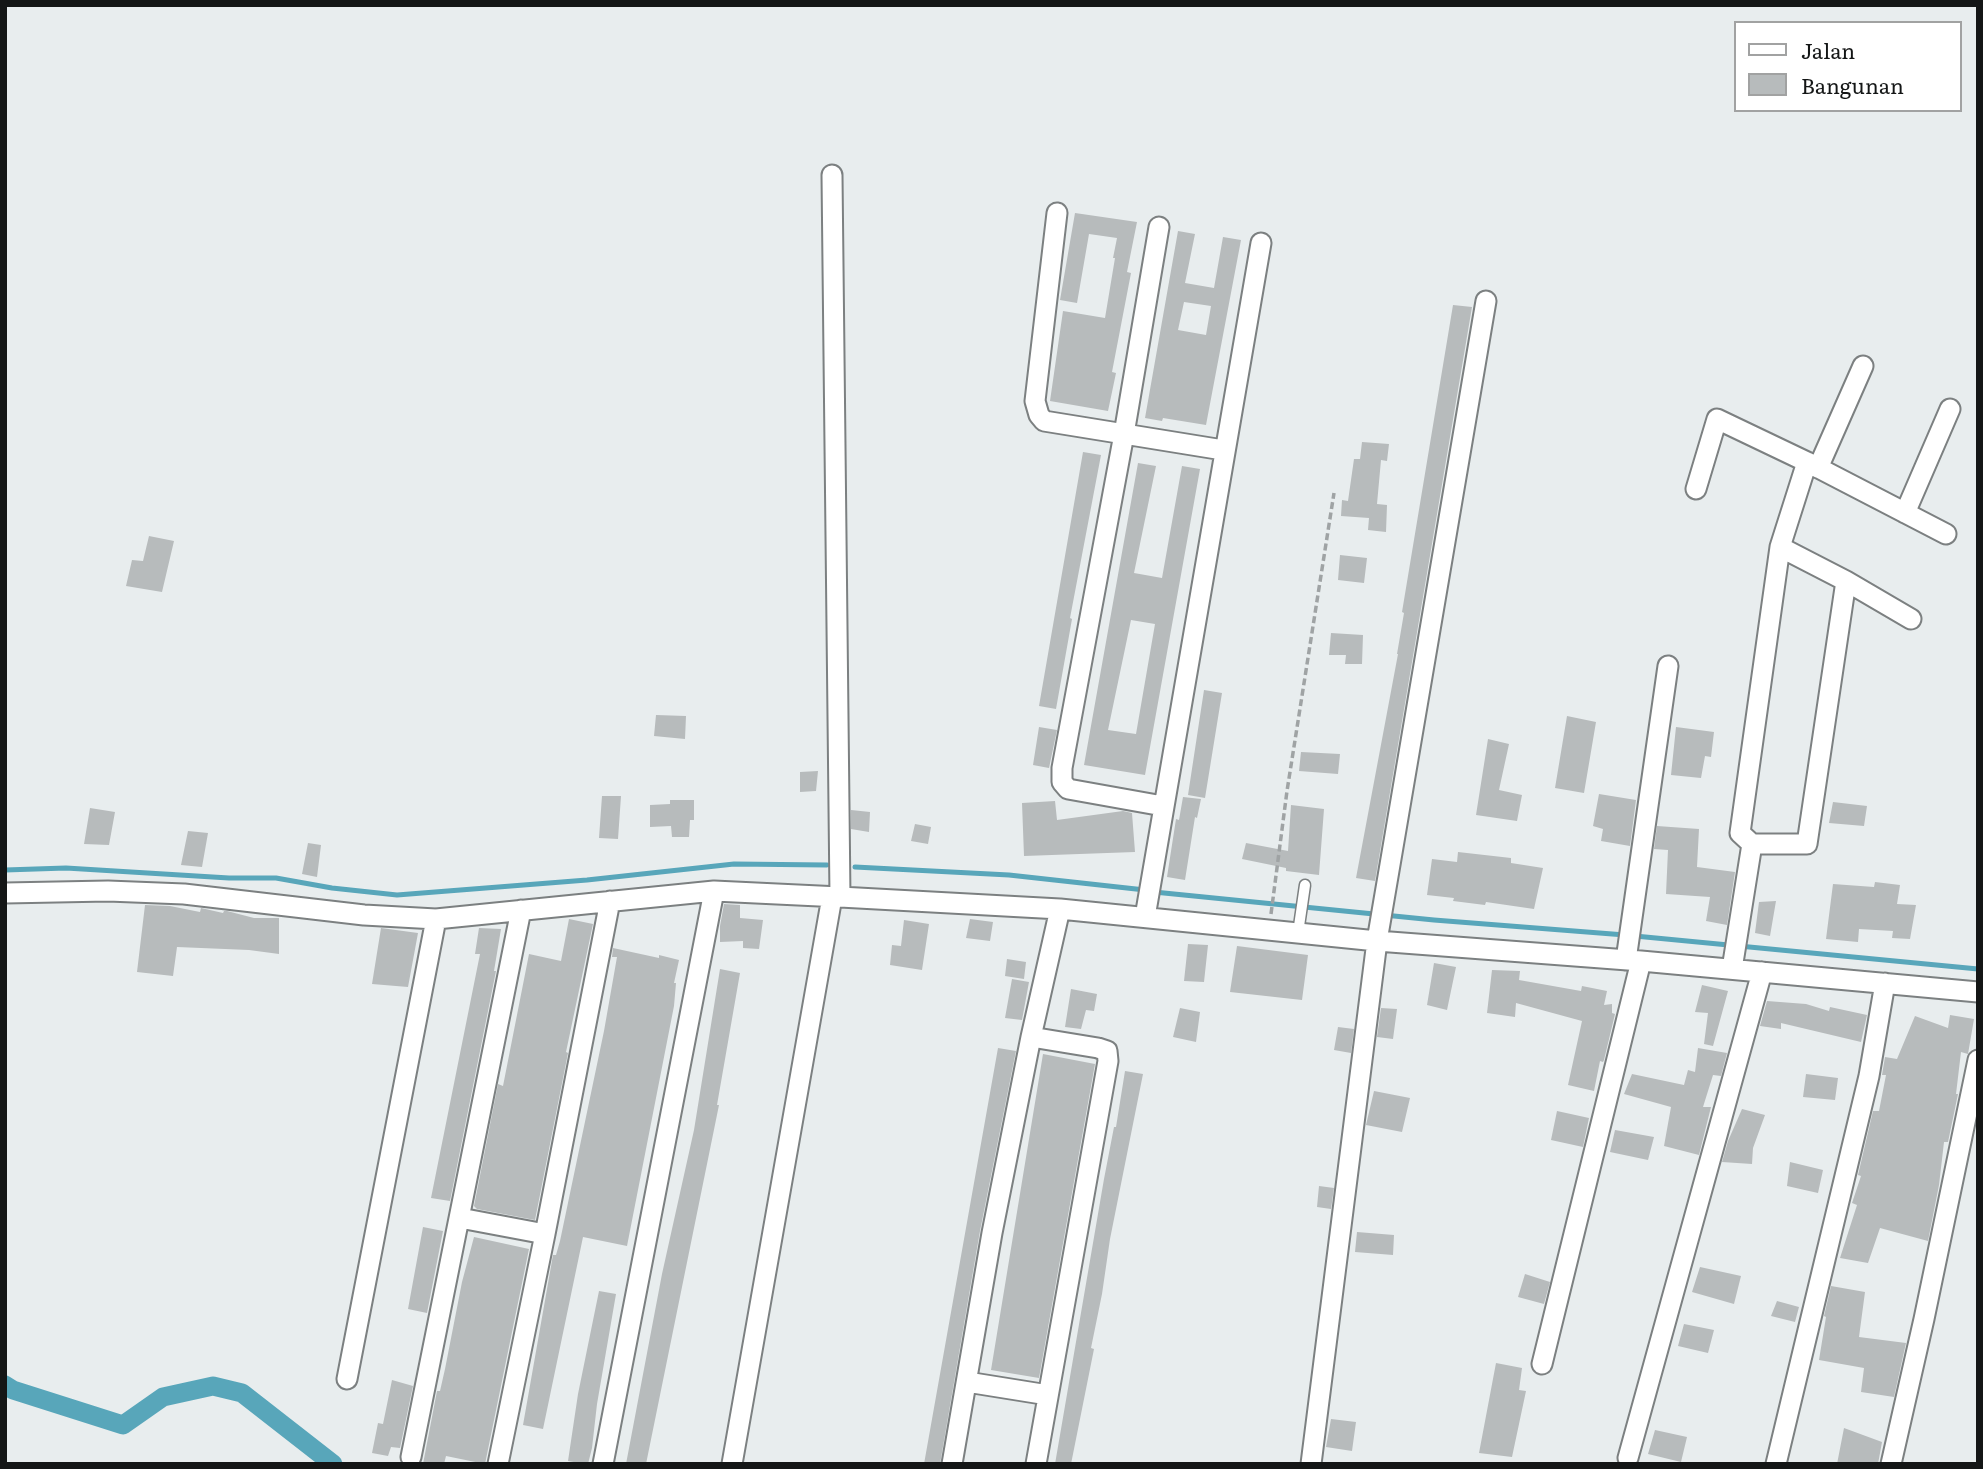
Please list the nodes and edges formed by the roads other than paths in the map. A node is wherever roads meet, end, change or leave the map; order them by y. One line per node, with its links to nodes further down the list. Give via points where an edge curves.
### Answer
1 (832, 175): 23 (street)
2 (1057, 213): 8 (street, via 1035,401 1039,415 1044,421)
3 (1159, 227): 8 (street)
4 (1261, 243): 9 (street)
5 (1486, 301): 30 (street)
6 (1863, 366): 10 (street)
7 (1950, 409): 12 (street)
8 (1124, 434): 9 (street); 18 (street, via 1062,782 1068,789)
9 (1223, 450): 18 (street)
10 (1813, 465): 11 (street, via 1717,419); 12 (street); 14 (street)
11 (1696, 489)
12 (1905, 513): 13 (street)
13 (1946, 534)
14 (1780, 547): 15 (street); 19 (street, via 1740,833)
15 (1846, 581): 16 (street); 19 (street, via 1807,845)
16 (1911, 620)
17 (1668, 666): 31 (street, via 1630,922)
18 (1163, 806): 27 (street)
19 (1752, 844): 32 (street)
20 (1304, 890): 29 (lane)
21 (714, 891): 23 (street); 24 (street); 47 (street)
22 (5, 893): 28 (street, via 184,894)
23 (836, 897): 25 (street); 48 (street)
24 (610, 901): 26 (street); 39 (street)
25 (1060, 909): 27 (street); 36 (street)
26 (522, 910): 28 (street); 38 (street)
27 (1145, 911): 29 (street)
28 (436, 919): 41 (street)
29 (1299, 926): 30 (street)
30 (1378, 936): 31 (street); 51 (street)
31 (1631, 957): 32 (street); 40 (street)
32 (1733, 963): 33 (street)
33 (1762, 972): 34 (street); 45 (street)
34 (1885, 983): 35 (street); 52 (street, via 1869,1076)
35 (1978, 992)
36 (1031, 1037): 42 (street); 43 (street, via 1107,1051 1108,1061)
37 (1978, 1060): 53 (street)
38 (460, 1218): 39 (street); 44 (street)
39 (545, 1234): 46 (street)
40 (1542, 1364)
41 (347, 1378)
42 (967, 1382): 43 (street); 49 (street)
43 (1048, 1395): 50 (street)
44 (411, 1457)
45 (1629, 1458)
46 (498, 1464)
47 (603, 1464)
48 (732, 1464)
49 (952, 1464)
50 (1036, 1464)
51 (1311, 1464)
52 (1776, 1464)
53 (1891, 1464)

